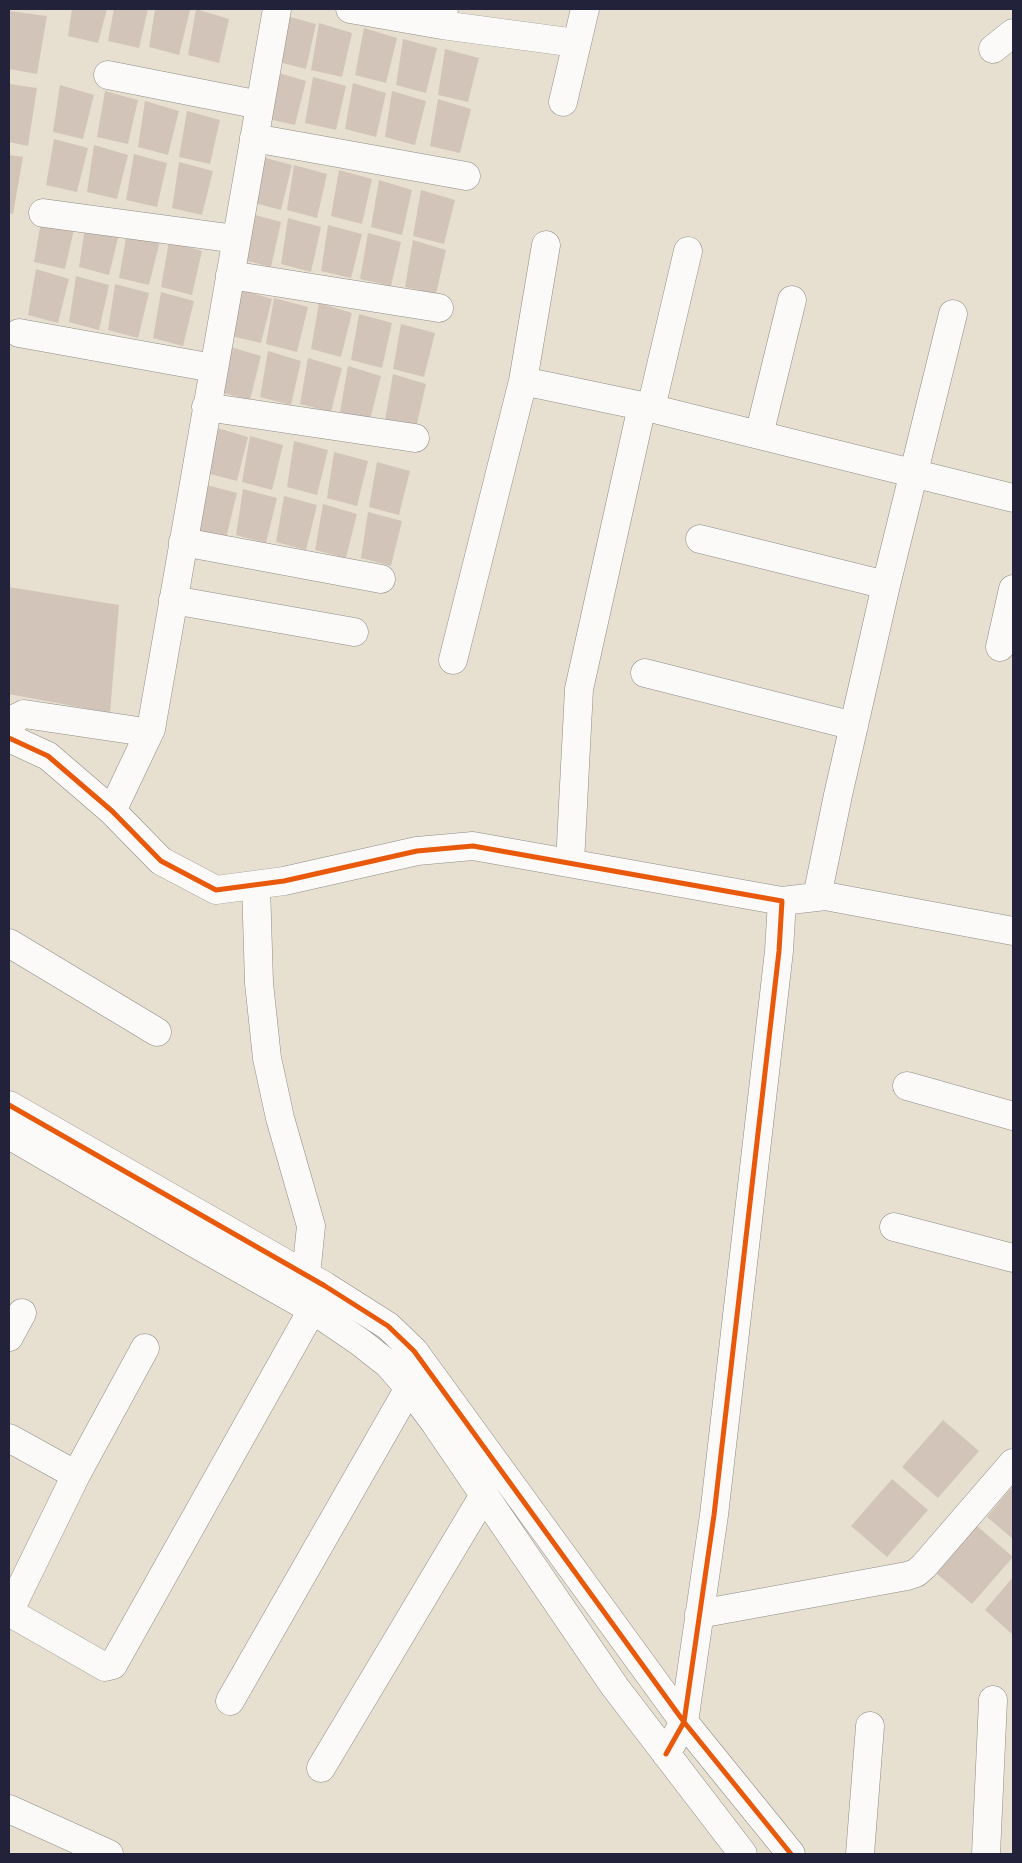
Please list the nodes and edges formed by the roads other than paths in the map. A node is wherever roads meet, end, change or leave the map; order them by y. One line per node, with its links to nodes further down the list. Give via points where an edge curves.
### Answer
1 (277, 9): 8 (street)
2 (350, 9): 4 (street)
3 (584, 9): 5 (street)
4 (443, 17): 5 (street)
5 (576, 43): 7 (street)
6 (108, 75): 8 (street)
7 (563, 102)
8 (260, 106): 9 (street)
9 (254, 138): 10 (street); 12 (street)
10 (466, 176)
11 (43, 213): 12 (street)
12 (236, 239): 15 (street)
13 (546, 245): 21 (street)
14 (688, 251): 23 (street)
15 (230, 275): 17 (street); 20 (street)
16 (792, 300): 24 (street)
17 (439, 308)
18 (953, 314): 26 (street)
19 (19, 333): 20 (street)
20 (213, 368): 22 (street)
21 (523, 382): 23 (street); 36 (street)
22 (206, 407): 25 (street); 29 (street)
23 (646, 407): 24 (street); 43 (street, via 579,689)
24 (759, 435): 26 (street)
25 (415, 438)
26 (914, 473): 27 (street); 31 (street)
27 (1013, 498)
28 (700, 539): 31 (street)
29 (183, 542): 30 (street); 33 (street)
30 (381, 579)
31 (886, 586): 38 (street)
32 (1013, 589): 35 (street)
33 (173, 600): 34 (street); 40 (street)
34 (354, 632)
35 (1000, 647)
36 (452, 660)
37 (645, 673): 38 (street)
38 (854, 726): 45 (street, via 819,886)
39 (9, 728): 40 (street, via 16,718 24,714 145,732)
40 (151, 729): 42 (street)
41 (9, 738): 42 (street, via 48,756)
42 (112, 811): 44 (street, via 161,861 216,890)
43 (570, 863): 44 (street, via 473,846 417,851 284,882); 46 (street)
44 (256, 885): 56 (street, via 259,983 267,1058 280,1118 311,1226)
45 (825, 896): 46 (street); 47 (street)
46 (782, 901): 66 (street, via 779,951 715,1505)
47 (1013, 931)
48 (9, 943): 49 (street)
49 (157, 1032)
50 (907, 1086): 52 (street)
51 (9, 1105): 56 (street)
52 (1013, 1116)
53 (9, 1135): 57 (street)
54 (894, 1228): 55 (street)
55 (1013, 1258)
56 (315, 1281): 57 (street); 69 (street, via 388,1326 414,1351)
57 (312, 1310): 61 (street, via 388,1364); 64 (street, via 113,1665 105,1667 9,1612)
58 (22, 1313): 59 (street)
59 (9, 1337)
60 (145, 1348): 64 (street)
61 (409, 1388): 65 (street); 67 (street)
62 (9, 1438): 64 (street)
63 (1013, 1463): 66 (street, via 916,1572)
64 (76, 1475)
65 (484, 1495): 71 (street, via 615,1687); 72 (street)
66 (699, 1614): 69 (street)
67 (230, 1700)
68 (993, 1700): 79 (street)
69 (684, 1722): 71 (street); 77 (street)
70 (870, 1726): 78 (street)
71 (666, 1754): 76 (street)
72 (321, 1768)
73 (9, 1808): 74 (street)
74 (74, 1847): 75 (street)
75 (110, 1854)
76 (743, 1854)
77 (791, 1854)
78 (860, 1854)
79 (986, 1854)

